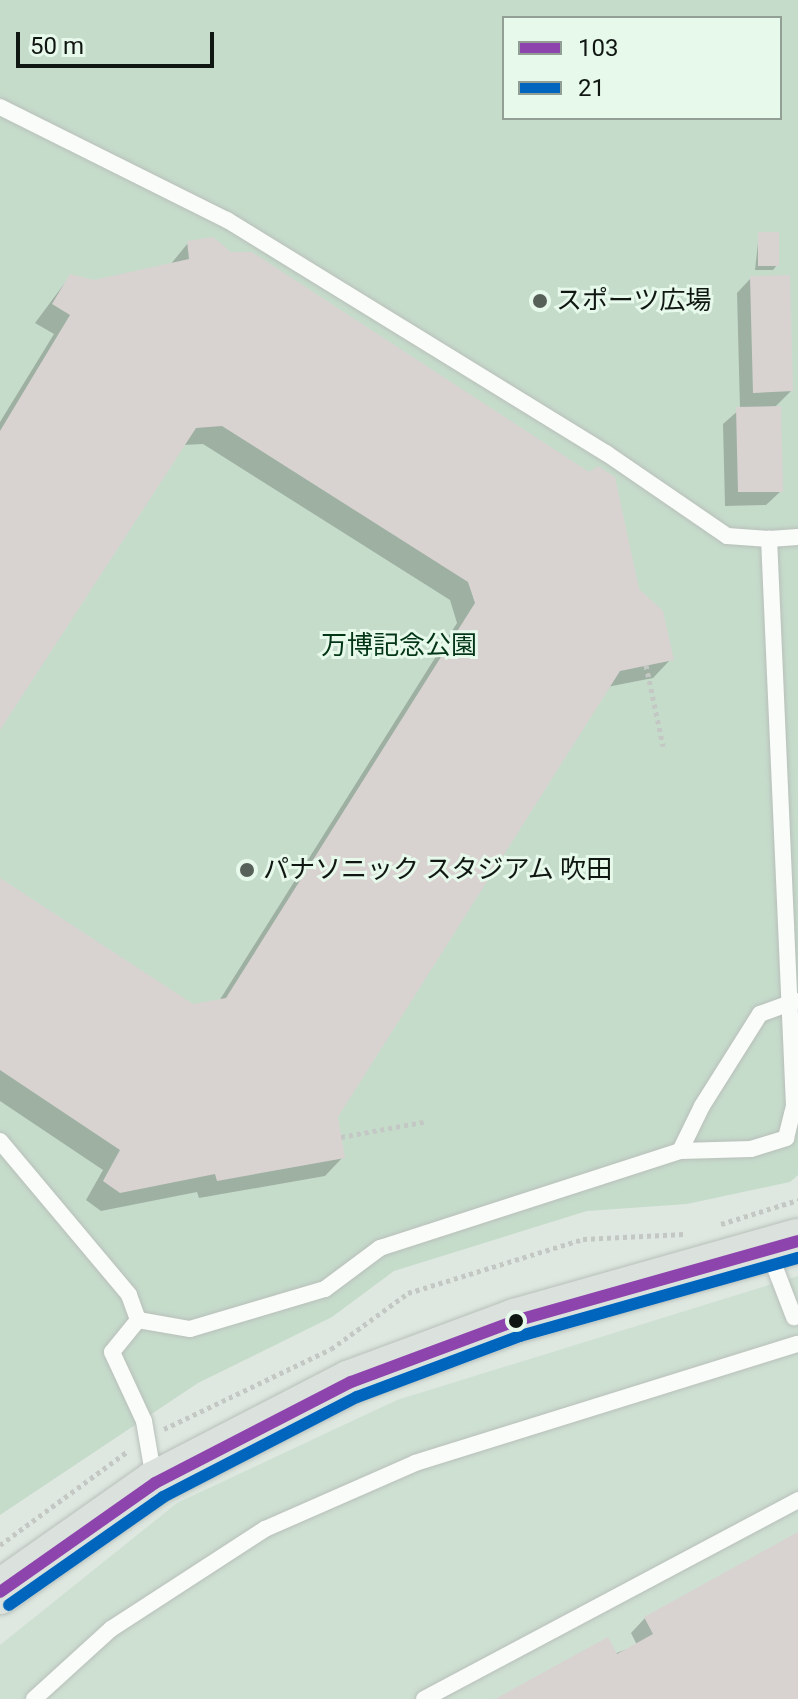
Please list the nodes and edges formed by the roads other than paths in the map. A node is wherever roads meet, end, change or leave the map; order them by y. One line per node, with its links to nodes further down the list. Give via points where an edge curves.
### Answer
1 (0, 107): 3 (lane, via 227,220 606,453 727,536)
2 (798, 537): 3 (lane)
3 (769, 539): 4 (lane)
4 (793, 1002): 6 (lane, via 760,1014); 6 (lane, via 794,1106 786,1138 751,1149)
5 (0, 1141): 9 (lane, via 129,1295)
6 (680, 1151): 9 (lane, via 380,1248 325,1289 190,1329)
7 (789, 1249): 8 (lane); 11 (main road, via 515,1321 351,1382)
8 (794, 1317)
9 (138, 1320): 11 (lane, via 112,1352 144,1421)
10 (798, 1344): 14 (lane, via 415,1463 265,1529 111,1629)
11 (155, 1483): 13 (main road)
12 (798, 1500): 15 (lane)
13 (0, 1592)
14 (42, 1697)
15 (424, 1699)

